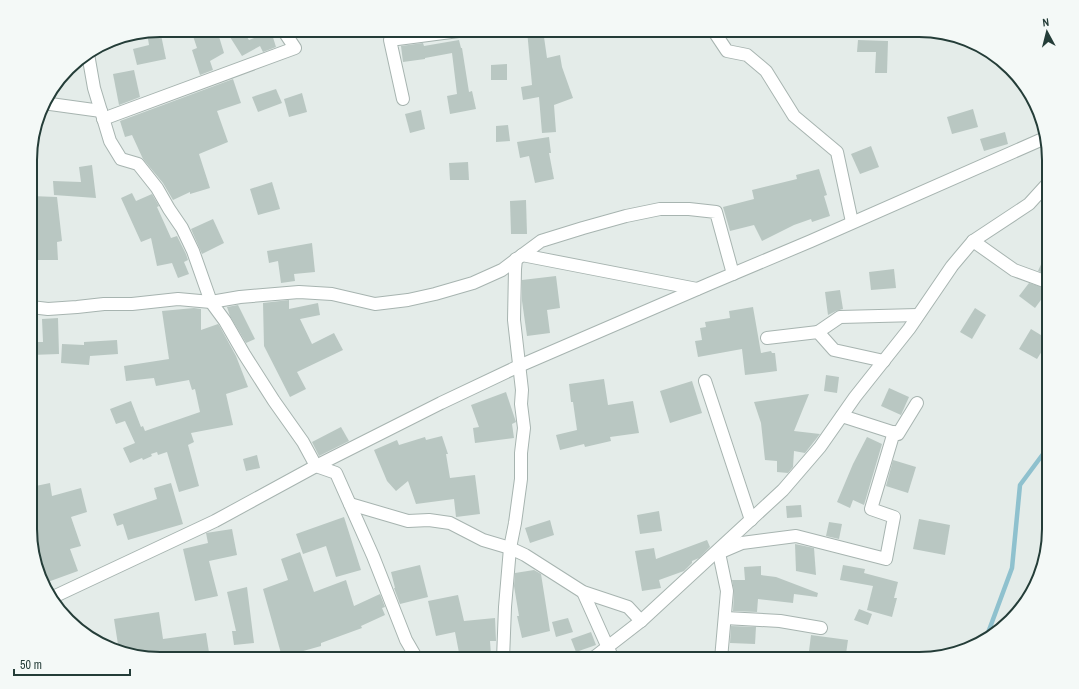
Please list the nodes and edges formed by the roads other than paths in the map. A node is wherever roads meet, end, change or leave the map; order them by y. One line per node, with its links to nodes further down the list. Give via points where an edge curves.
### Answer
1 (288, 37): 7 (street, via 295,48)
2 (413, 37): 5 (street, via 390,40)
3 (718, 37): 10 (street, via 727,51 747,54 766,71 794,116 838,152)
4 (89, 60): 7 (street)
5 (403, 99)
6 (50, 104): 7 (street)
7 (102, 115): 16 (street, via 110,141 121,159 138,164 157,188 182,228)
8 (1040, 140): 10 (street)
9 (1042, 190): 11 (street, via 1029,204)
10 (852, 222): 13 (street)
11 (973, 241): 14 (street, via 1014,270); 18 (street)
12 (519, 257): 13 (street, via 541,241 626,216 660,209 689,209 716,212); 15 (street); 16 (street, via 502,270 473,283 408,300 375,304 332,294 299,292); 22 (street, via 514,269 514,320)
13 (733, 274): 15 (street)
14 (1042, 280)
15 (697, 289): 22 (street)
16 (210, 302): 17 (street, via 178,299); 27 (street, via 225,321)
17 (37, 308)
18 (918, 315): 19 (street, via 840,317); 21 (street)
19 (818, 332): 20 (street); 21 (street, via 834,350)
20 (767, 338)
21 (884, 361): 25 (street)
22 (519, 366): 27 (street); 30 (street, via 524,428 521,479)
23 (705, 381): 29 (street)
24 (917, 403): 26 (street, via 898,434)
25 (842, 416): 26 (street); 29 (street, via 820,447 783,490)
26 (894, 432): 31 (street, via 871,509 894,517 886,559 796,536 742,543)
27 (316, 466): 28 (street, via 336,472); 33 (street, via 215,521)
28 (350, 504): 30 (street, via 408,521 450,523 483,540); 37 (street)
29 (751, 520): 31 (street)
30 (510, 548): 32 (street); 38 (street)
31 (716, 555): 34 (street, via 727,590); 35 (street)
32 (583, 592): 35 (street, via 628,607); 39 (street)
33 (57, 595)
34 (725, 618): 36 (street, via 780,621); 41 (street)
35 (641, 621): 40 (street)
36 (821, 628)
37 (413, 652)
38 (503, 652)
39 (610, 652)
40 (611, 652)
41 (722, 652)

